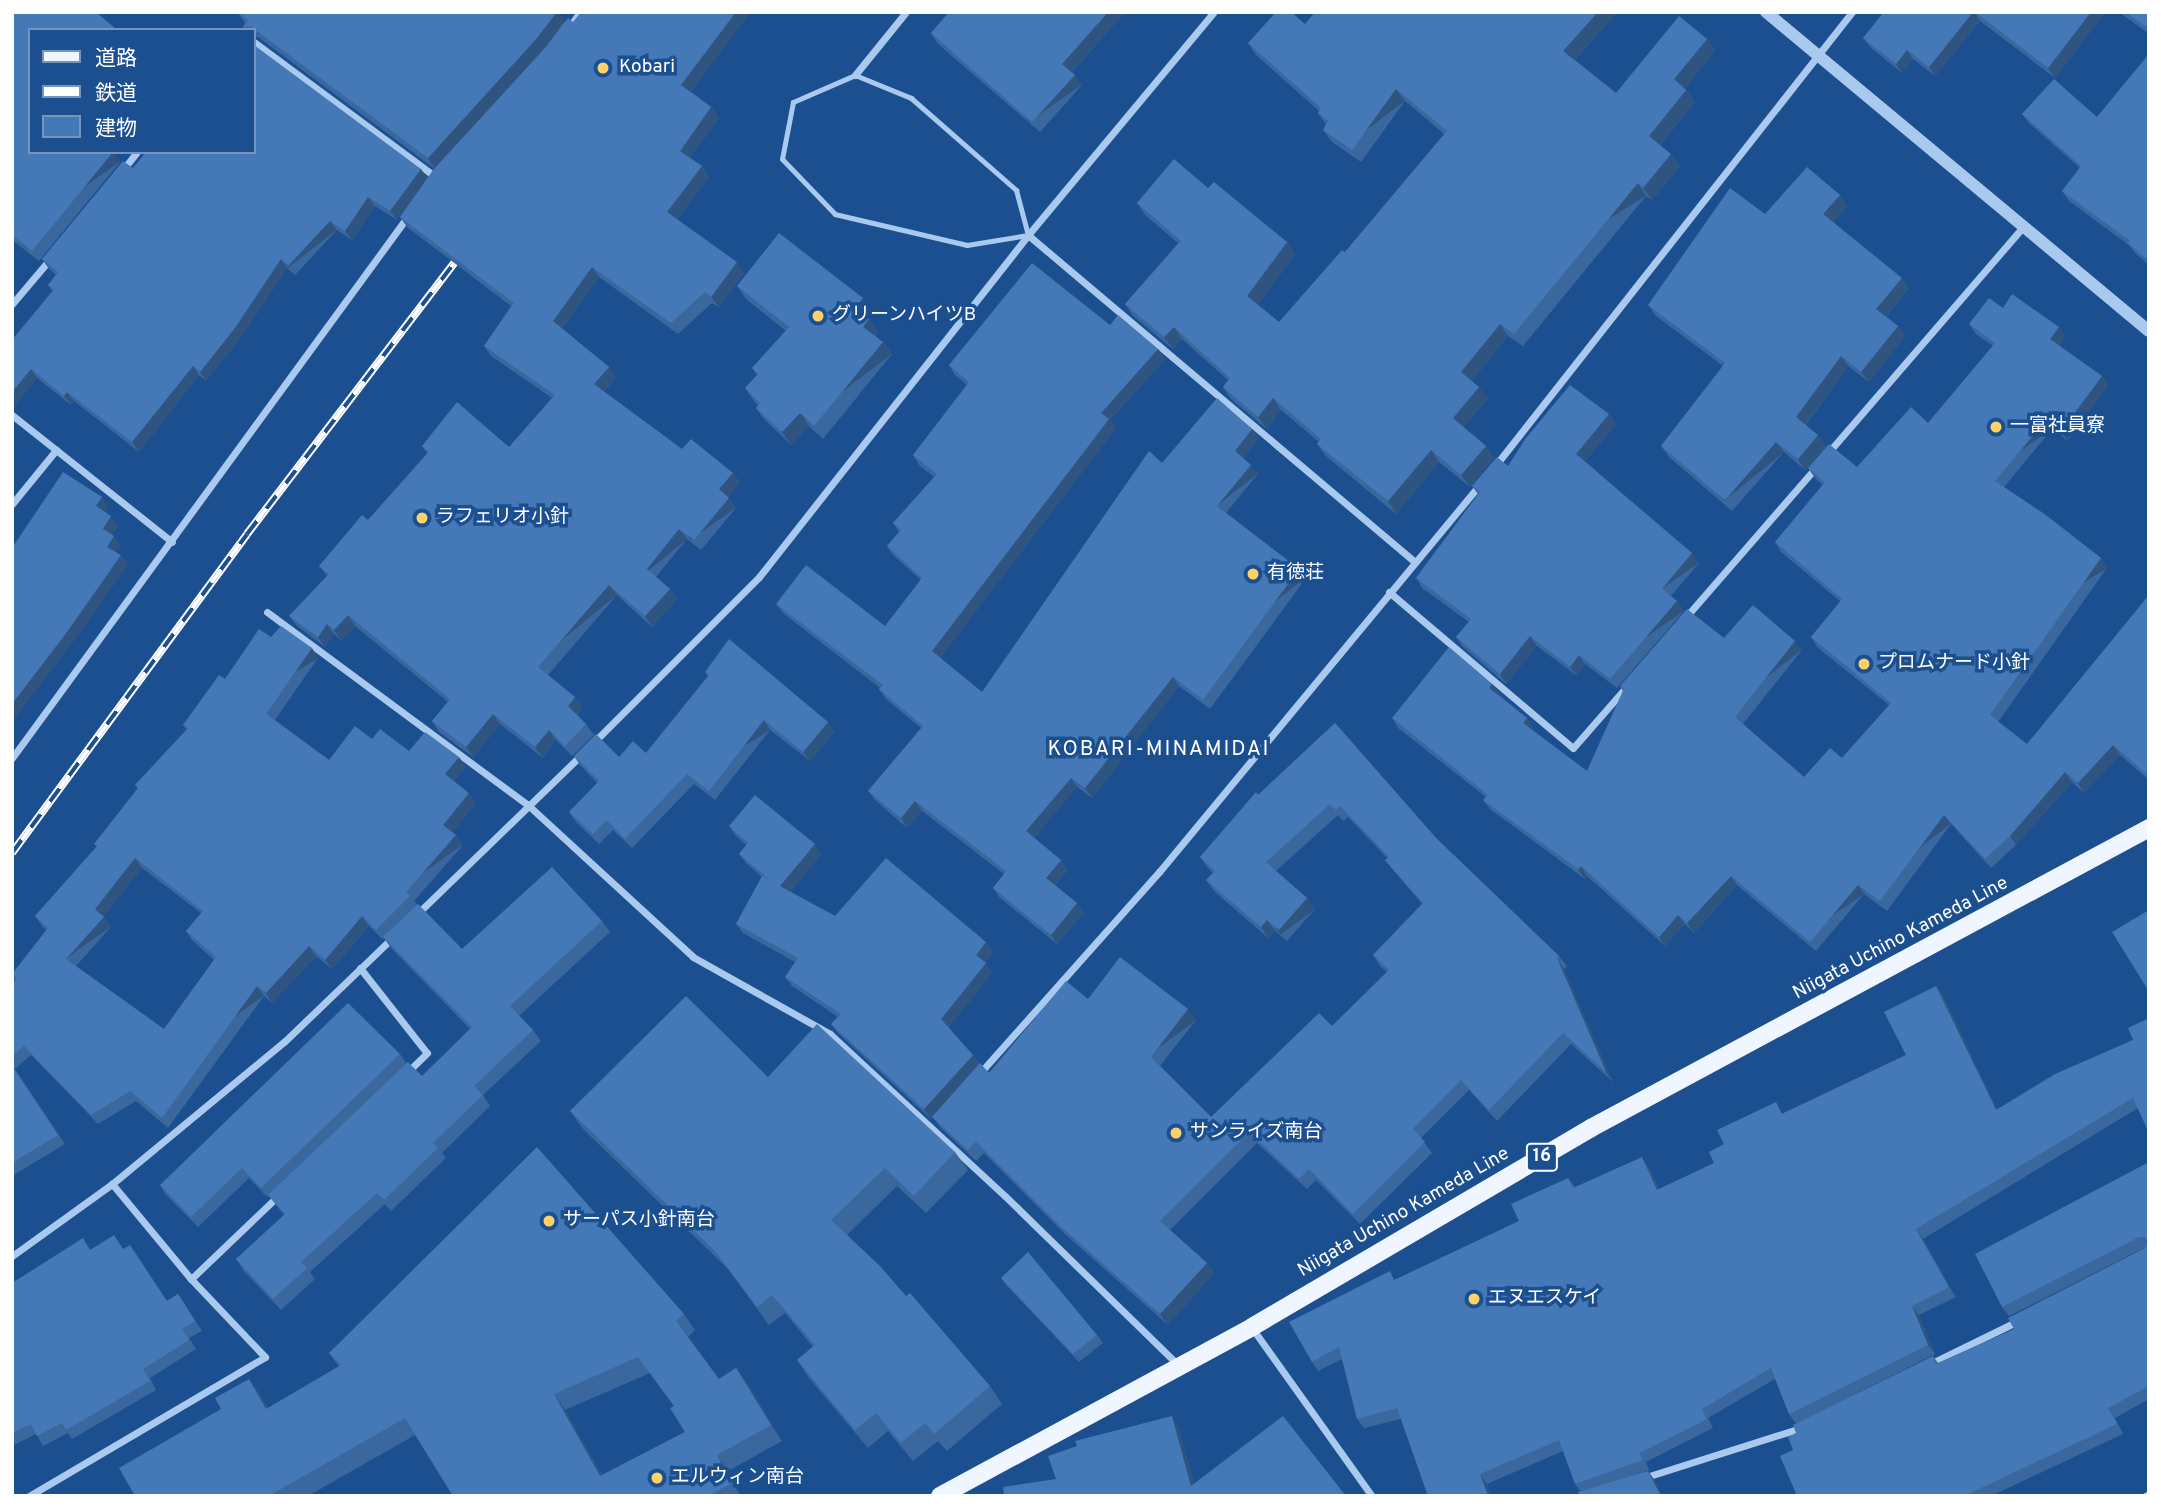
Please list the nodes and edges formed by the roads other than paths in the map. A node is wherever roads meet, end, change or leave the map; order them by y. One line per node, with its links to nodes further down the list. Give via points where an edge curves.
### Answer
1 (580, 12): 6 (street)
2 (906, 12): 9 (street)
3 (1214, 12): 17 (street)
4 (1766, 12): 8 (street)
5 (1852, 12): 8 (street)
6 (565, 33)
7 (256, 42): 12 (street)
8 (1816, 55): 16 (street); 25 (street, via 1507,452)
9 (855, 75): 17 (lane, via 911,98 1016,190); 17 (lane, via 793,102 782,159 835,214 967,245)
10 (135, 154): 13 (street)
11 (445, 167): 12 (street)
12 (436, 177): 14 (street)
13 (112, 183)
14 (428, 188)
15 (412, 211): 24 (street)
16 (2023, 227): 20 (street); 28 (street)
17 (1028, 235): 25 (street); 31 (street, via 760,577)
18 (54, 254): 19 (street)
19 (12, 304)
20 (2149, 331)
21 (12, 415): 22 (street)
22 (56, 450): 23 (street); 24 (street)
23 (12, 504)
24 (172, 542): 30 (street)
25 (1415, 562): 26 (street)
26 (1389, 592): 29 (street, via 1573,748); 37 (street, via 1159,872)
27 (267, 612): 31 (street)
28 (1681, 623)
29 (1636, 675)
30 (12, 758)
31 (530, 806): 33 (street); 39 (street, via 693,957 830,1034)
32 (2149, 828): 45 (main road, Niigata Uchino Kameda Line / 16, via 1591,1128)
33 (410, 920)
34 (400, 930): 35 (street)
35 (360, 968): 36 (street, via 427,1054); 40 (street, via 285,1041)
36 (397, 1082)
37 (968, 1086)
38 (941, 1117): 39 (street)
39 (932, 1127): 46 (street)
40 (112, 1184): 42 (street); 43 (street)
41 (289, 1185): 43 (street)
42 (12, 1256)
43 (191, 1279): 50 (street, via 265,1357)
44 (2026, 1316): 47 (street)
45 (1252, 1327): 46 (main road, Niigata Uchino Kameda Line / 16); 52 (street)
46 (1179, 1366): 51 (main road, Niigata Uchino Kameda Line / 16)
47 (1916, 1371)
48 (1805, 1427): 49 (street)
49 (1638, 1479)
50 (29, 1496)
51 (940, 1496)
52 (1372, 1496)

